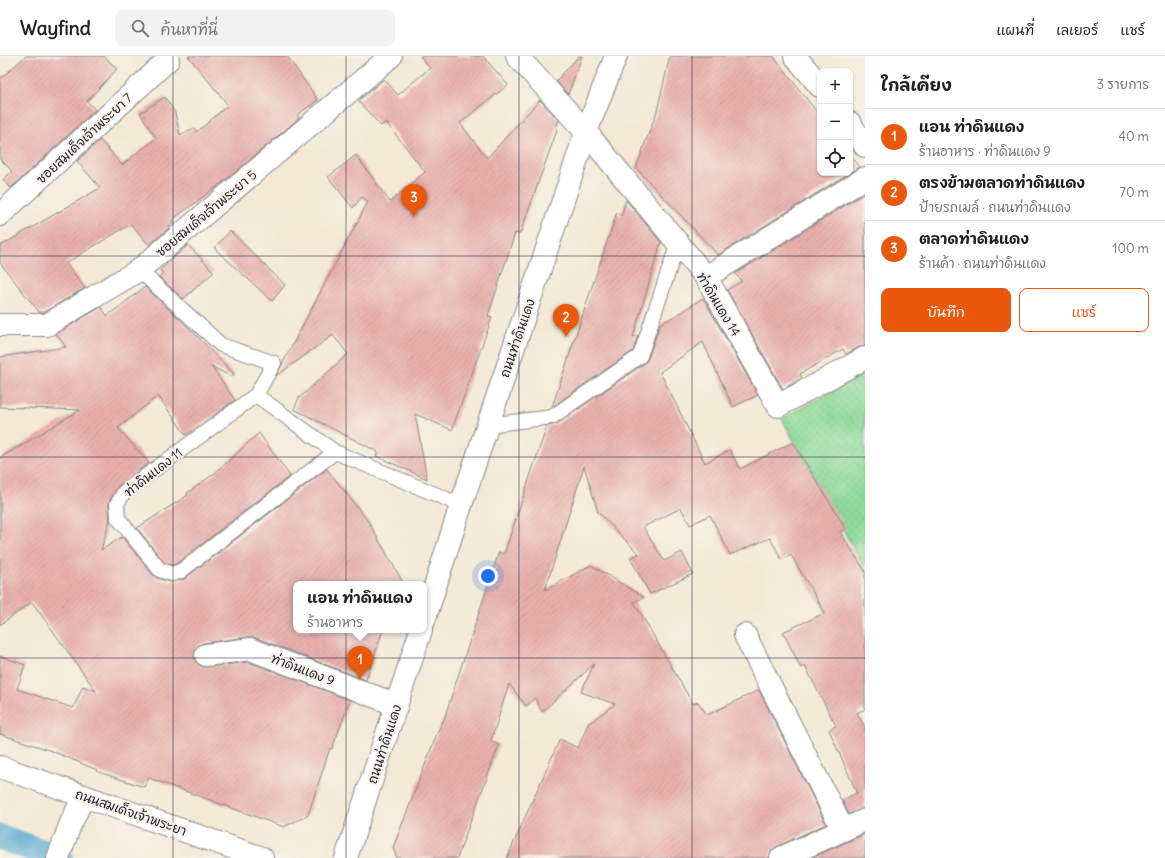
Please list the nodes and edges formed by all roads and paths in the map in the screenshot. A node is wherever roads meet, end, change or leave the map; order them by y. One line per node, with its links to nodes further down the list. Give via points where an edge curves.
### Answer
1 (390, 56): 13 (street, ซอยสมเด็จเจ้าพระยา 5)
2 (517, 56): 8 (street, ท่าดินแดง 14)
3 (616, 56): 8 (street, ถนนท่าดินแดง)
4 (795, 56): 6 (street)
5 (168, 60): 11 (street, ซอยสมเด็จเจ้าพระยา 7)
6 (817, 82)
7 (853, 128): 9 (street)
8 (586, 132): 12 (street, ท่าดินแดง 14); 18 (street, ถนนท่าดินแดง)
9 (865, 146)
10 (865, 178): 14 (street)
11 (0, 214)
12 (678, 243): 14 (street, ท่าดินแดง 14); 18 (lane, via 640,356 552,417)
13 (139, 270): 15 (street, ซอยสมเด็จเจ้าพระยา 5, via 47,325); 17 (lane, via 221,345 274,363)
14 (706, 277): 16 (street, ท่าดินแดง 14, via 778,406)
15 (0, 325)
16 (865, 358)
17 (256, 395): 19 (lane); 19 (lane, ท่าดินแดง 11, via 124,492 117,504 118,518 160,570 172,574 181,571)
18 (488, 424): 20 (street, ถนนท่าดินแดง)
19 (335, 452): 20 (lane)
20 (461, 505): 21 (street, ถนนท่าดินแดง)
21 (427, 612)
22 (420, 633): 25 (street, ถนนท่าดินแดง)
23 (745, 635): 29 (street)
24 (206, 655): 25 (street, ท่าดินแดง 9, via 250,649)
25 (397, 705): 32 (street, ถนนท่าดินแดง)
26 (0, 766): 27 (street, ถนนสมเด็จเจ้าพระยา)
27 (84, 796): 30 (street); 31 (street, ถนนสมเด็จเจ้าพระยา)
28 (865, 820): 29 (street)
29 (843, 830): 33 (street)
30 (58, 858)
31 (262, 858)
32 (346, 858)
33 (781, 858)

